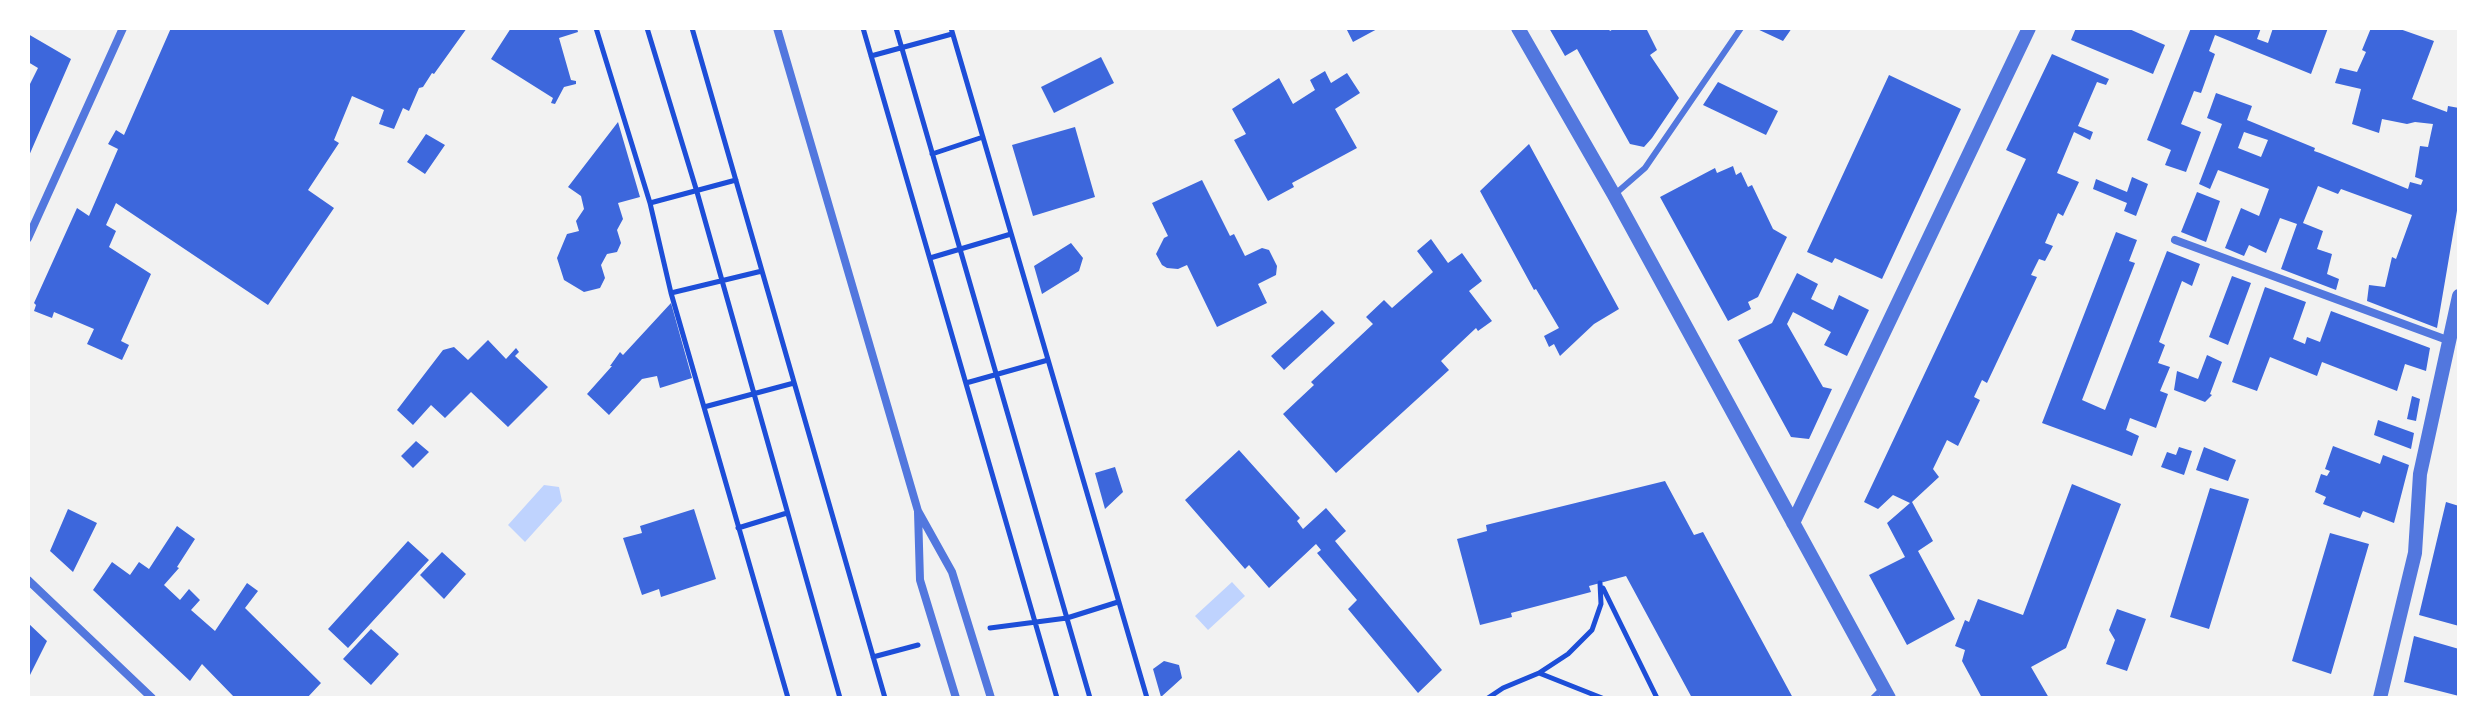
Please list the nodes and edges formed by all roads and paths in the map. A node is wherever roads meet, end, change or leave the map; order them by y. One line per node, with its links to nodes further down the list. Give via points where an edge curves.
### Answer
1 (123, 28): 21 (street)
2 (596, 28): 19 (path)
3 (647, 28): 17 (path)
4 (692, 28): 16 (path)
5 (777, 28): 36 (street)
6 (863, 28): 13 (path)
7 (896, 28): 12 (path)
8 (1518, 28): 18 (street)
9 (1741, 28): 18 (lane, via 1645,168)
10 (2029, 28): 38 (street)
11 (952, 31): 12 (path); 14 (path)
12 (901, 48): 13 (path); 15 (path)
13 (871, 56): 24 (path)
14 (983, 137): 15 (path); 20 (path)
15 (932, 154): 23 (path)
16 (736, 180): 17 (path); 25 (path)
17 (697, 192): 19 (path); 26 (path)
18 (1614, 195): 38 (street)
19 (650, 203): 27 (path)
20 (1011, 234): 23 (path); 30 (path)
21 (28, 238)
22 (2175, 240): 29 (street)
23 (960, 249): 24 (path); 31 (path)
24 (930, 258): 33 (path)
25 (762, 271): 26 (path); 32 (path)
26 (721, 281): 27 (path); 34 (path)
27 (671, 293): 35 (path)
28 (2459, 296): 29 (street)
29 (2450, 342): 59 (street, via 2420,474 2415,553)
30 (1048, 360): 31 (path); 41 (path)
31 (997, 374): 33 (path); 42 (path)
32 (794, 383): 34 (path); 50 (path)
33 (966, 383): 43 (path)
34 (753, 395): 35 (path); 37 (path)
35 (704, 407): 39 (path)
36 (918, 511): 51 (street, via 920,580); 52 (street, via 952,572)
37 (787, 513): 39 (path); 49 (path)
38 (1793, 523): 46 (street)
39 (738, 528): 48 (path)
40 (28, 580): 47 (street)
41 (1118, 602): 42 (path); 55 (path)
42 (1067, 618): 43 (path); 54 (path)
43 (1035, 621): 44 (path); 53 (path)
44 (1018, 623)
45 (1539, 673): 56 (path); 57 (path); 58 (path, via 1592,630 1601,604 1600,583)
46 (1882, 694)
47 (152, 698)
48 (788, 698)
49 (840, 698)
50 (885, 698)
51 (956, 698)
52 (991, 698)
53 (1057, 698)
54 (1090, 698)
55 (1147, 698)
56 (1488, 698)
57 (1602, 698)
58 (1657, 698)
59 (2380, 698)

